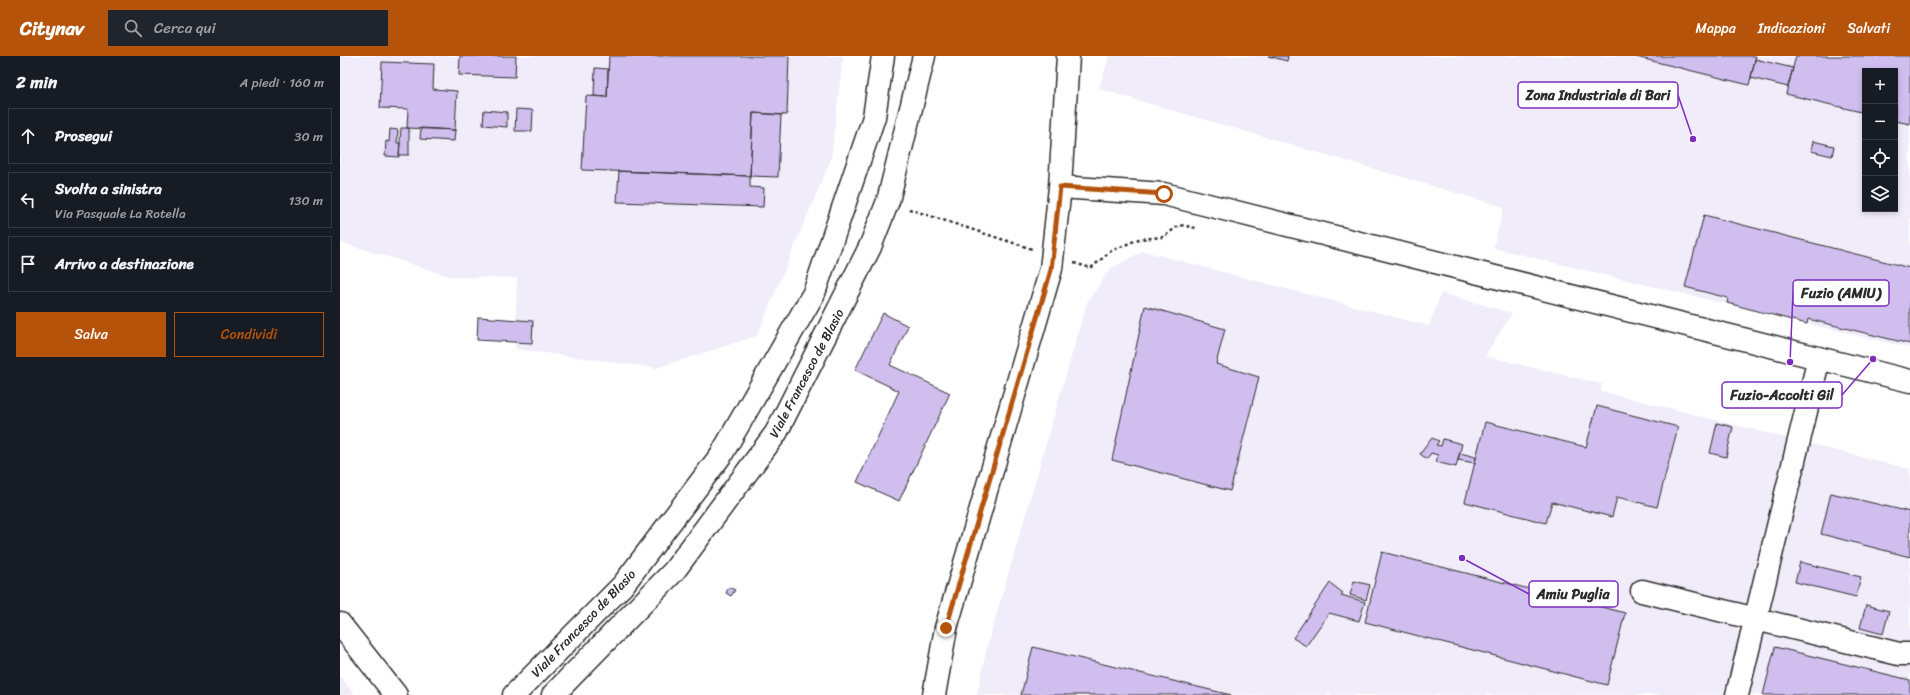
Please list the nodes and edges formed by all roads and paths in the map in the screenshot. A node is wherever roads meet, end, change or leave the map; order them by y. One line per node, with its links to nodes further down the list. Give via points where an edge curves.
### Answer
1 (883, 56): 15 (street, Viale Francesco de Blasio, via 874,117 814,293 721,455 623,584)
2 (924, 56): 5 (street, Viale Francesco de Blasio)
3 (1068, 56): 4 (street)
4 (1060, 187): 9 (street, via 1164,194); 18 (street, via 1051,270 946,628)
5 (888, 202): 7 (path); 17 (street, Viale Francesco de Blasio, via 870,247 776,433 674,571)
6 (1200, 228): 8 (path, via 1180,224 1163,237 1139,239 1111,251)
7 (1032, 249)
8 (1091, 268)
9 (1819, 358): 10 (street); 12 (street)
10 (1910, 381)
11 (1642, 590): 12 (street)
12 (1755, 618): 14 (street, via 1899,654); 19 (street)
13 (340, 624): 16 (street)
14 (1910, 654)
15 (520, 688)
16 (396, 695)
17 (552, 695)
18 (934, 695)
19 (1737, 695)

